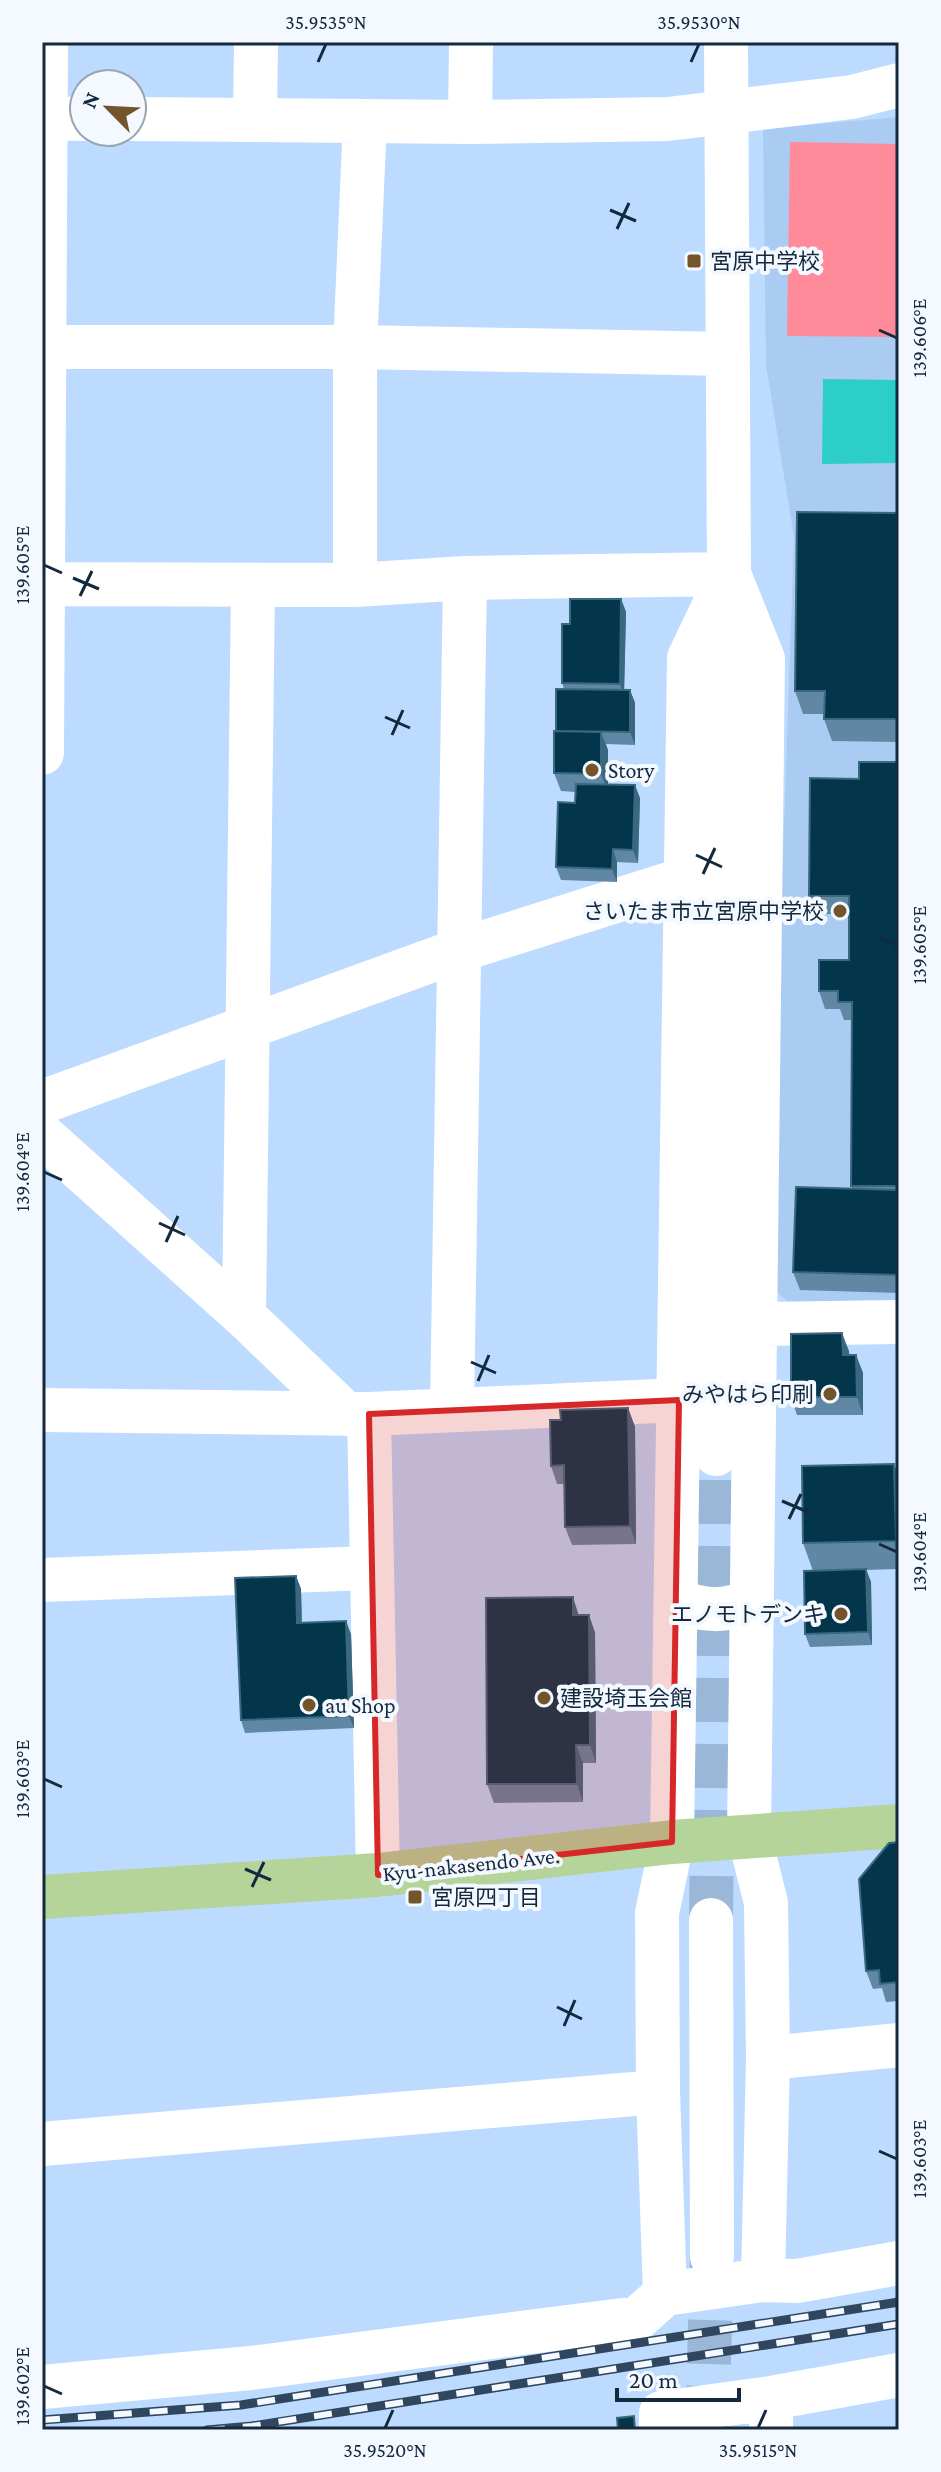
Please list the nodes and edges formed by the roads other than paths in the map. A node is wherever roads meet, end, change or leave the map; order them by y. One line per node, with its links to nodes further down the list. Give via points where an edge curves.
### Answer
1 (46, 42): 7 (street)
2 (256, 42): 9 (street)
3 (471, 42): 11 (street)
4 (726, 42): 6 (street)
5 (899, 85): 6 (street, via 852,97)
6 (727, 110): 11 (street, via 668,119); 15 (street)
7 (65, 118): 12 (street)
8 (148, 119): 9 (street)
9 (255, 120): 10 (street)
10 (365, 121): 11 (street); 14 (street)
11 (470, 122)
12 (43, 264): 13 (street)
13 (44, 347): 14 (street); 18 (street)
14 (355, 347): 15 (street); 20 (street)
15 (728, 354): 16 (street)
16 (729, 574): 17 (street); 22 (street, via 689,658); 29 (street, via 763,659); 34 (street)
17 (465, 578): 20 (street); 23 (street)
18 (43, 584): 19 (street); 21 (street)
19 (253, 585): 20 (street); 24 (street)
20 (355, 585)
21 (42, 753)
22 (685, 879): 23 (street); 30 (street)
23 (460, 950): 24 (street); 32 (street)
24 (248, 1027): 25 (street); 27 (street)
25 (42, 1102)
26 (42, 1135): 27 (street)
27 (244, 1316): 33 (street)
28 (899, 1322): 29 (street)
29 (756, 1324): 38 (street)
30 (679, 1400): 32 (street); 37 (street)
31 (42, 1410): 33 (street)
32 (452, 1410): 33 (street)
33 (358, 1414): 35 (street)
34 (716, 1454)
35 (370, 1568): 36 (street); 42 (street)
36 (42, 1580)
37 (676, 1600): 38 (street, via 712,1611); 41 (street)
38 (752, 1601): 40 (street)
39 (899, 1826): 40 (main road, Kyu-nakasendo Ave.)
40 (749, 1835): 41 (main road, Kyu-nakasendo Ave.); 46 (street, via 766,1903)
41 (672, 1842): 42 (main road, Kyu-nakasendo Ave.); 47 (street, via 657,1913)
42 (378, 1875): 43 (main road, Kyu-nakasendo Ave.)
43 (42, 1897)
44 (711, 1920): 49 (street)
45 (899, 2045): 46 (street)
46 (768, 2058): 51 (street)
47 (658, 2092): 48 (street); 52 (street)
48 (42, 2144)
49 (712, 2257)
50 (899, 2263): 51 (street, via 797,2281)
51 (763, 2280): 52 (street)
52 (665, 2294): 54 (street, via 638,2318 251,2368)
53 (899, 2375): 55 (street)
54 (42, 2387)
55 (771, 2414): 56 (street, via 661,2413)
56 (661, 2430)

